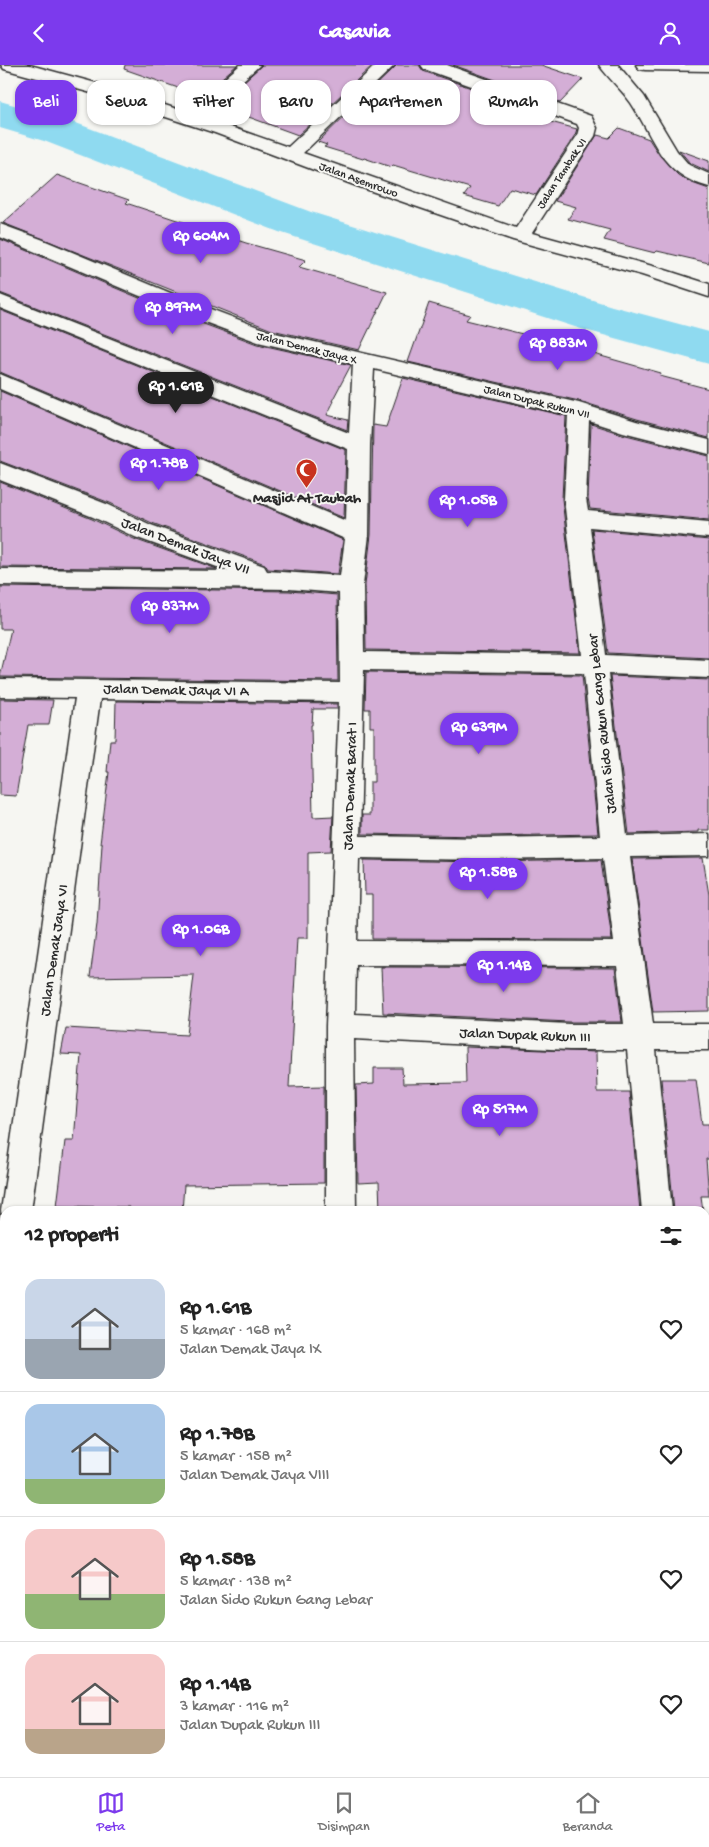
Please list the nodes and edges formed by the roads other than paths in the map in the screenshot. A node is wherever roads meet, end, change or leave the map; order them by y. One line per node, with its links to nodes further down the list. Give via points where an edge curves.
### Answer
1 (251, 65): 8 (street)
2 (386, 65): 11 (street)
3 (430, 65): 14 (street, Jalan Tambak VI, via 584,120 588,128 586,136)
4 (608, 65): 12 (street, via 638,100 682,169)
5 (645, 65): 6 (street)
6 (709, 66)
7 (24, 67): 9 (street, Jalan Asemrowo)
8 (234, 80)
9 (175, 113)
10 (210, 125): 11 (street, Jalan Asemrowo)
11 (291, 154): 14 (street, Jalan Asemrowo)
12 (709, 181)
13 (0, 230): 17 (street, Jalan Demak Jaya X, via 265,337)
14 (520, 236): 15 (street, Jalan Asemrowo)
15 (709, 291)
16 (0, 301): 20 (street)
17 (364, 361): 19 (street, Jalan Dupak Rukun VII); 20 (street, Jalan Demak Barat I)
18 (0, 381): 25 (street)
19 (579, 410): 21 (street, Jalan Dupak Rukun VII); 23 (street, Jalan Sido Rukun Gang Lebar)
20 (359, 445): 25 (street, Jalan Demak Barat I)
21 (709, 447)
22 (0, 471): 27 (street, Jalan Demak Jaya VII, via 143,531 236,565)
23 (577, 518): 24 (street); 30 (street, Jalan Sido Rukun Gang Lebar)
24 (709, 530)
25 (357, 535): 28 (street, Jalan Demak Barat I)
26 (0, 577): 27 (street, Jalan Demak Jaya VII)
27 (289, 580): 28 (street, Jalan Demak Jaya VII)
28 (351, 585): 29 (street, Jalan Demak Barat I)
29 (352, 661): 30 (street); 34 (street, Jalan Demak Barat I)
30 (595, 664): 31 (street); 37 (street, Jalan Sido Rukun Gang Lebar)
31 (709, 669)
32 (0, 687): 33 (street, Jalan Demak Jaya VI A)
33 (88, 688): 34 (street, Jalan Demak Jaya VI A); 43 (street, Jalan Demak Jaya VI)
34 (352, 693): 36 (street, Jalan Demak Barat I)
35 (709, 845): 37 (street)
36 (347, 847): 37 (street); 38 (street, Jalan Demak Barat I)
37 (614, 847): 39 (street, Jalan Sido Rukun Gang Lebar)
38 (343, 953): 39 (street); 40 (street, Jalan Demak Barat I)
39 (629, 954): 41 (street, Jalan Sido Rukun Gang Lebar)
40 (340, 1026): 41 (street, Jalan Dupak Rukun III, via 569,1037); 44 (street, Jalan Demak Barat I)
41 (640, 1037): 42 (street, Jalan Dupak Rukun III); 45 (street, Jalan Sido Rukun Gang Lebar)
42 (709, 1037)
43 (17, 1206)
44 (341, 1206)
45 (657, 1206)

